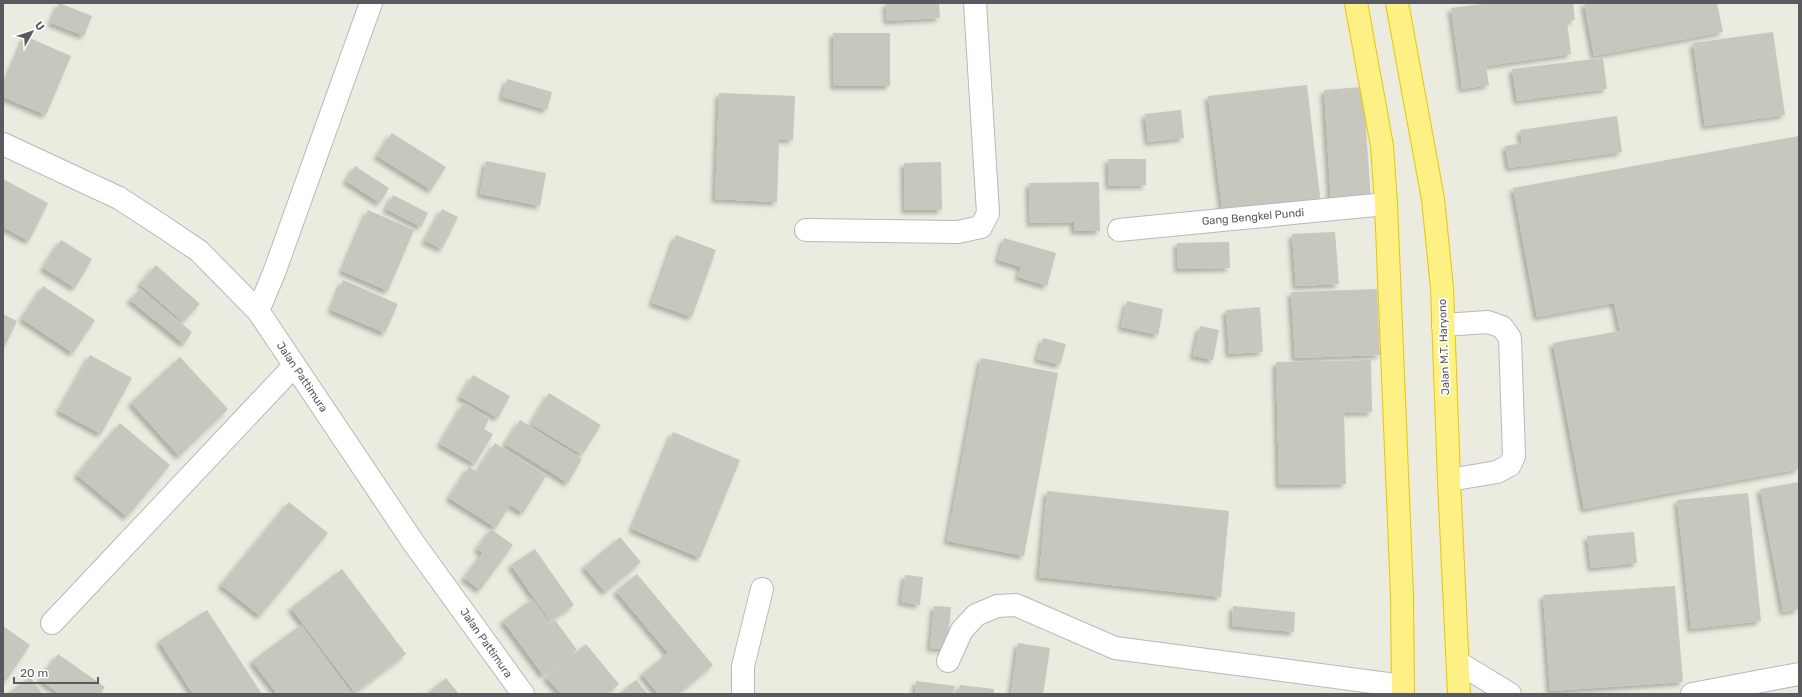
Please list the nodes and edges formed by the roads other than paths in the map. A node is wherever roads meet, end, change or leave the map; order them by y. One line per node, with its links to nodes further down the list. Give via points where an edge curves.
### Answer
1 (371, 3): 9 (street)
2 (975, 3): 7 (street, via 988,213 981,227 958,232)
3 (1356, 3): 6 (highway, via 1382,146)
4 (1397, 3): 10 (highway, Jalan M.T. Haryono, via 1433,199)
5 (3, 144): 9 (street, Jalan Pattimura, via 119,198 162,226 199,251)
6 (1386, 204): 8 (street, Gang Bengkel Pundi); 18 (highway, via 1402,596)
7 (806, 230)
8 (1120, 230)
9 (258, 311): 11 (street, Jalan Pattimura)
10 (1443, 325): 12 (highway, Jalan M.T. Haryono); 12 (street, via 1488,322 1502,327 1510,338 1514,456 1510,465 1497,472)
11 (294, 366): 14 (street); 19 (street, Jalan Pattimura, via 413,542)
12 (1449, 480): 16 (highway, Jalan M.T. Haryono)
13 (762, 589): 20 (street, via 743,666)
14 (52, 623)
15 (948, 661): 18 (street, via 962,630 976,615 997,606 1016,605 1115,648)
16 (1459, 662): 21 (highway, Jalan M.T. Haryono); 22 (street)
17 (1799, 674): 23 (street)
18 (1403, 690)
19 (522, 694)
20 (744, 694)
21 (1459, 694)
22 (1510, 694)
23 (1692, 694)

